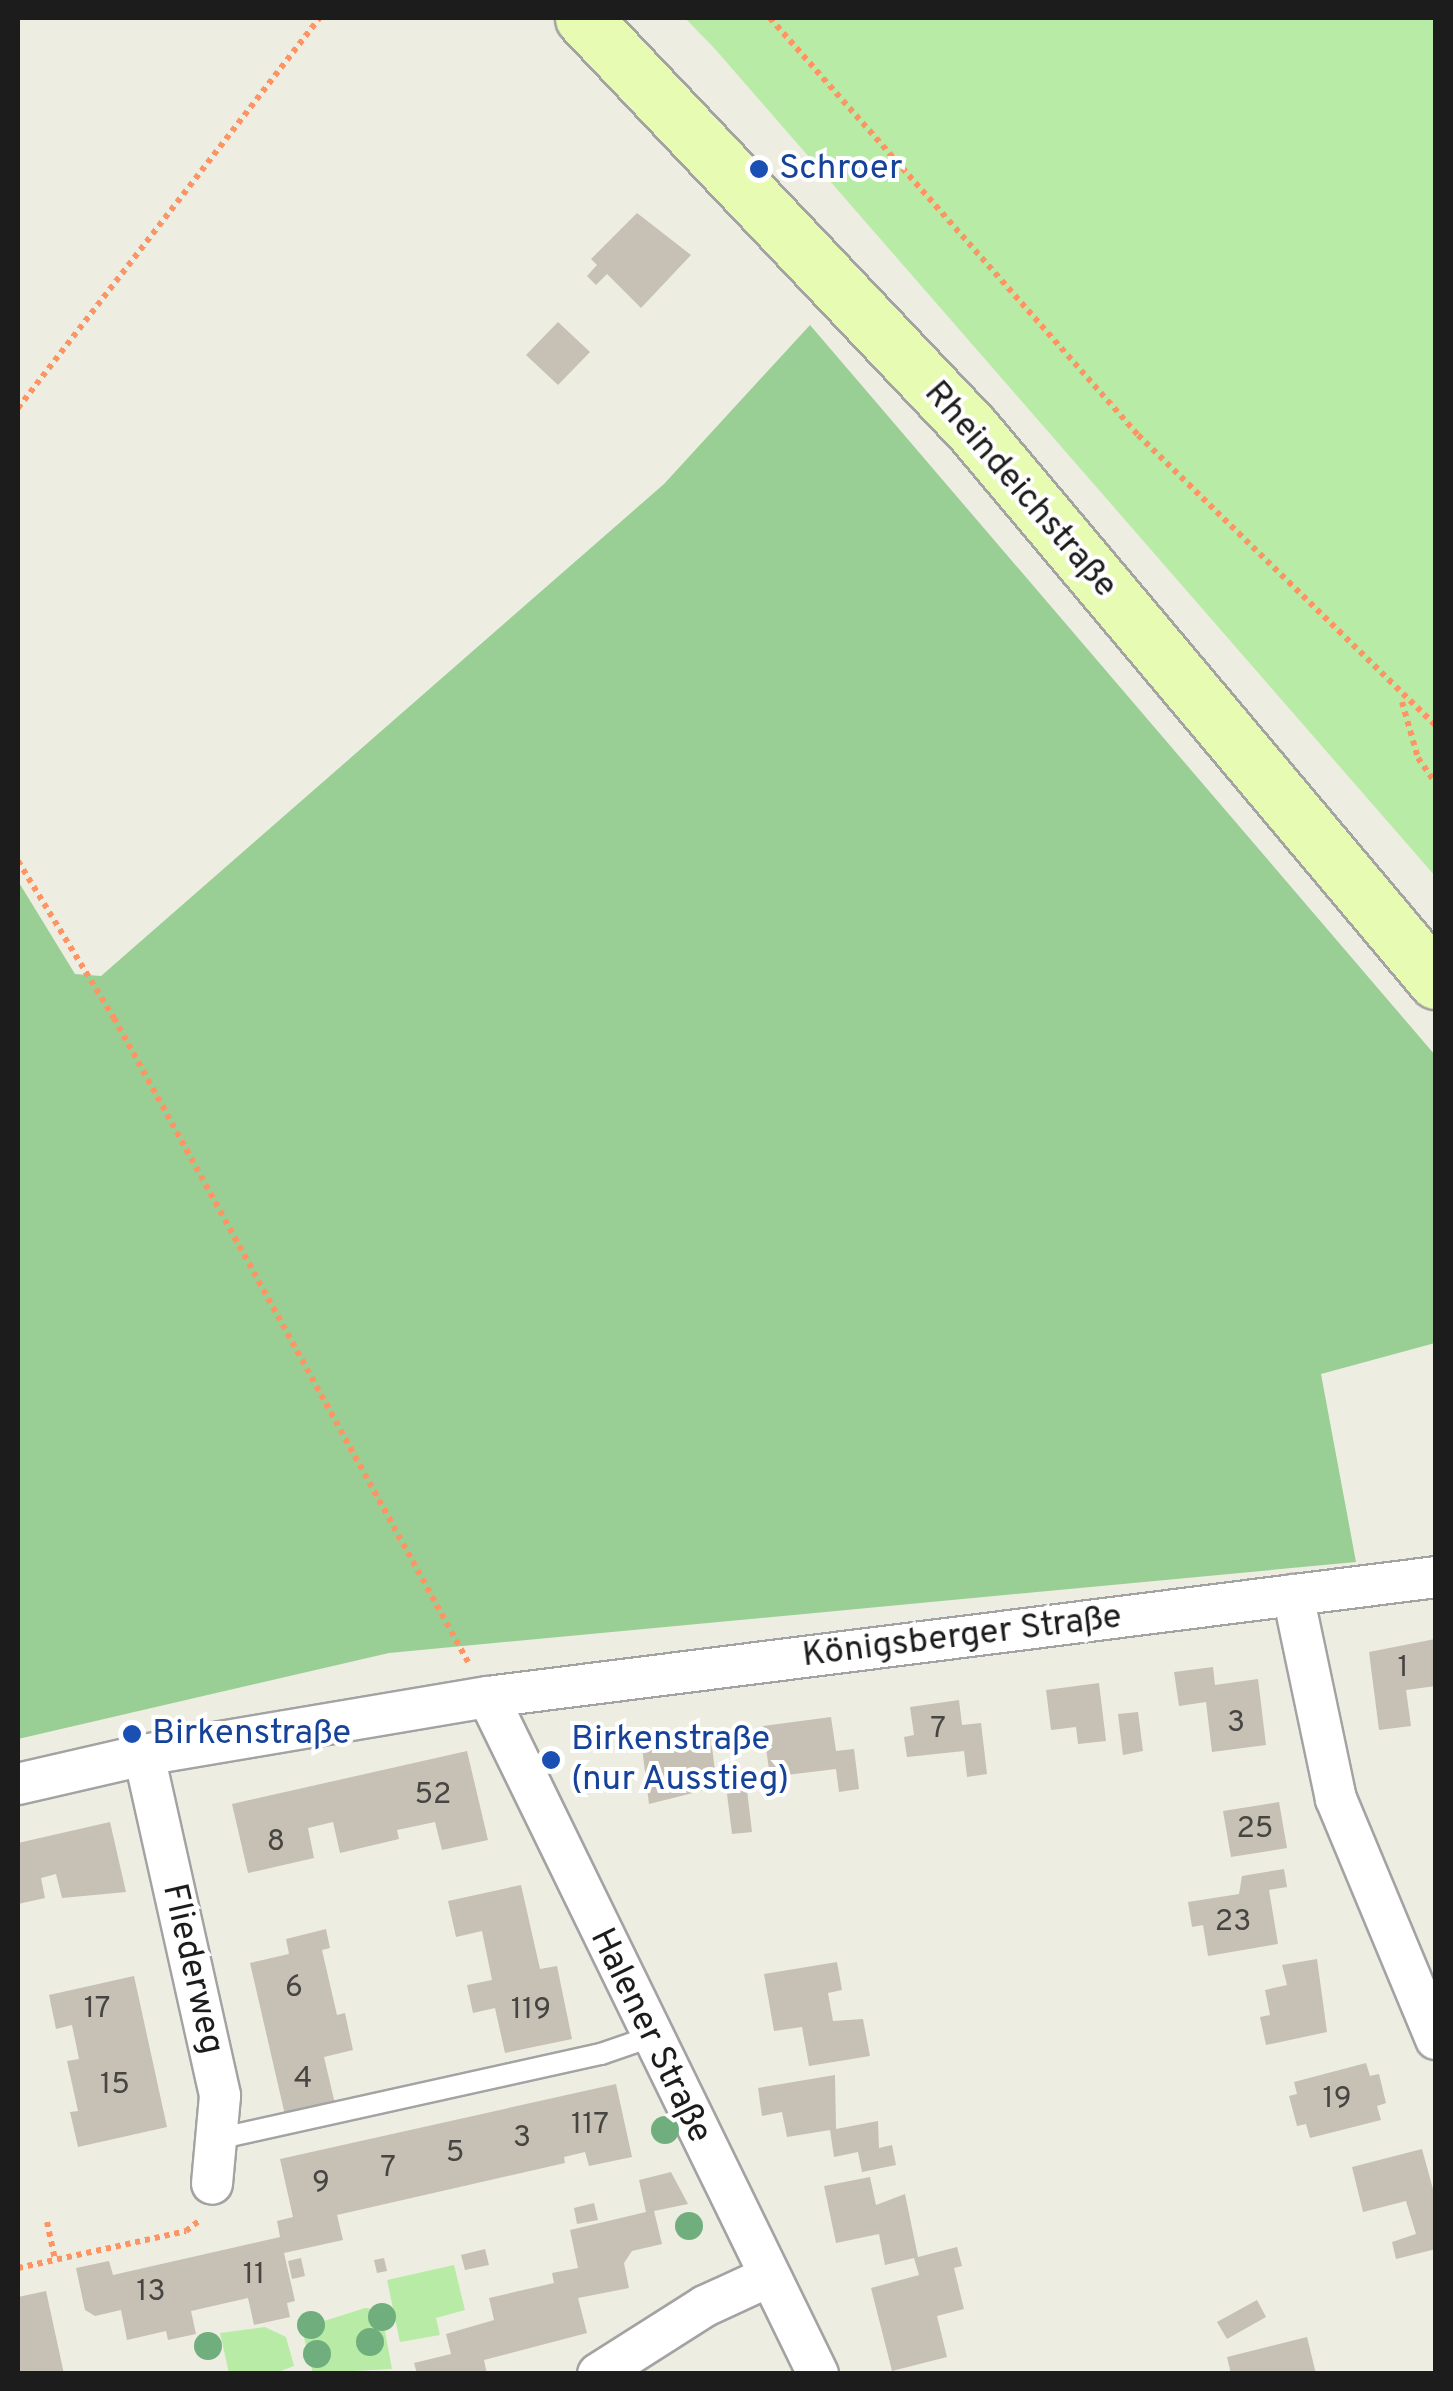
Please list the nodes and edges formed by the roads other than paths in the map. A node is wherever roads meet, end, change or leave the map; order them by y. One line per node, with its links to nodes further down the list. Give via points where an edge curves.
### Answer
1 (583, 18): 2 (main road, Rheindeichstraße, via 972,430)
2 (1436, 982)
3 (1436, 1577): 4 (street, Königsberger Straße)
4 (1293, 1595): 5 (street, Königsberger Straße); 9 (street, via 1336,1799)
5 (488, 1696): 6 (street); 8 (street, Halener Straße)
6 (144, 1755): 7 (street); 10 (street, Fliederweg, via 220,2096)
7 (18, 1784)
8 (650, 2037): 10 (lane, via 601,2054); 12 (street, Halener Straße)
9 (1436, 2038)
10 (221, 2138): 11 (street, Fliederweg)
11 (212, 2184)
12 (768, 2277): 13 (street, via 705,2306); 14 (street, Halener Straße)
13 (598, 2374)
14 (818, 2374)

